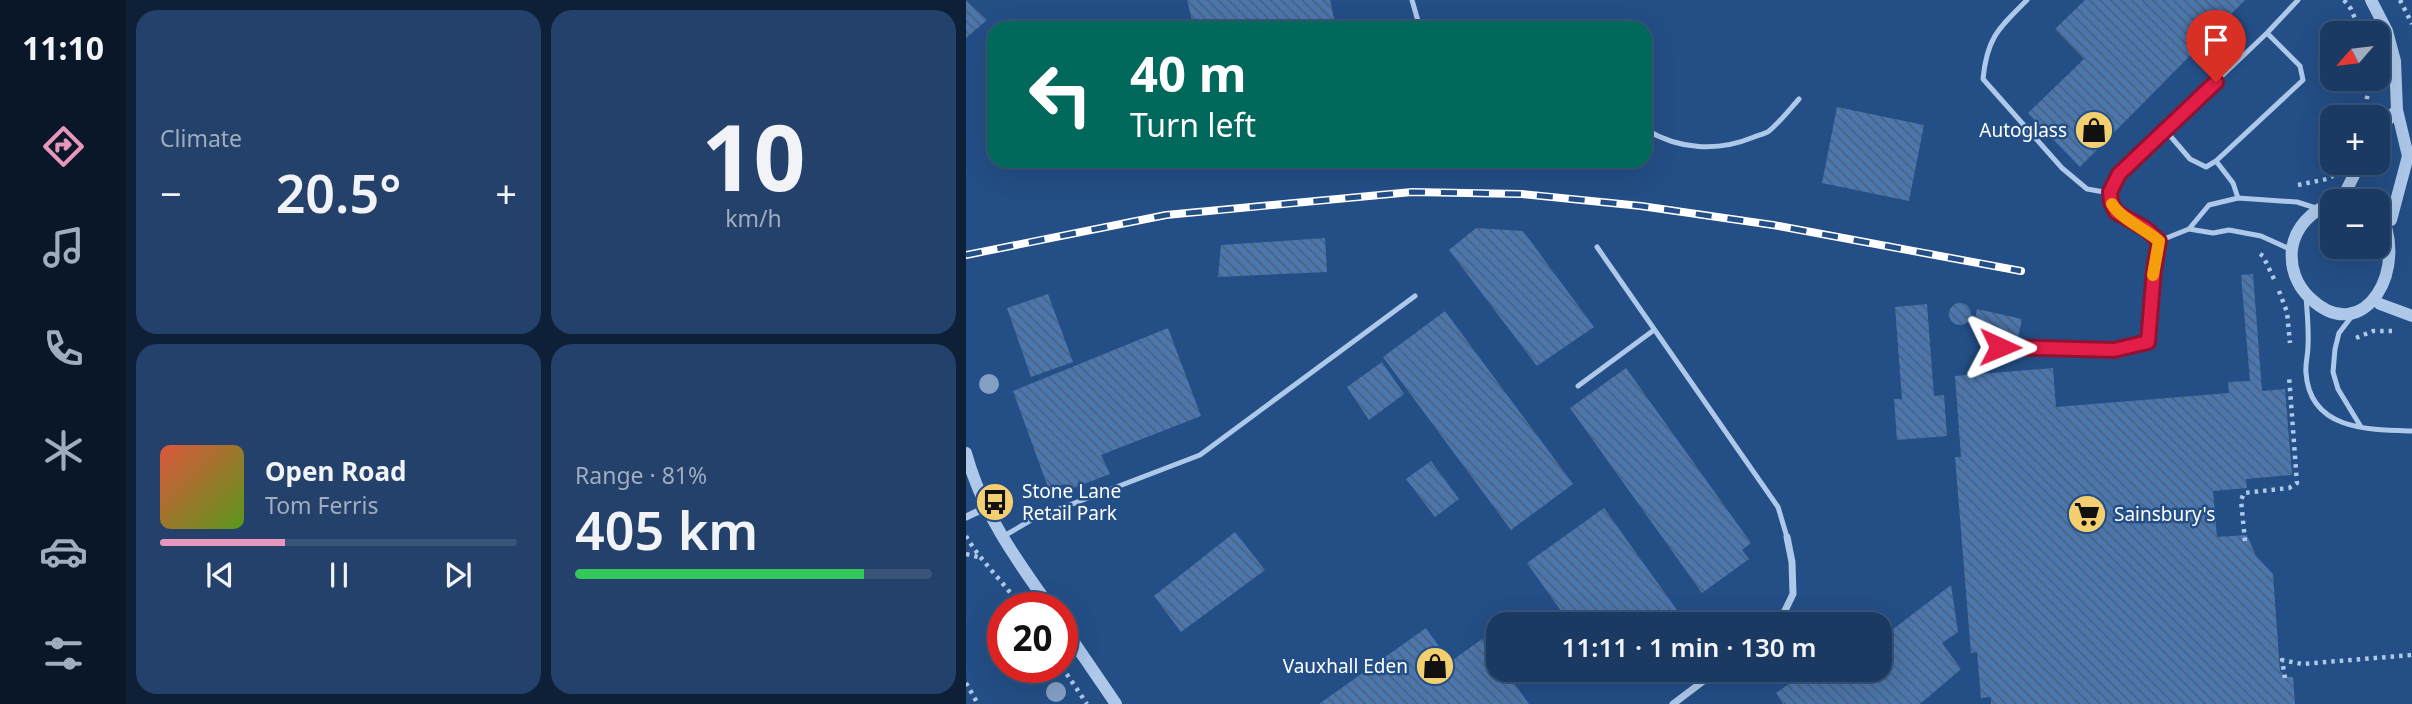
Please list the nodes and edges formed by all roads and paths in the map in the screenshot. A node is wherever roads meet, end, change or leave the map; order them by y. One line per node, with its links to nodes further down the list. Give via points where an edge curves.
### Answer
1 (1412, 0): 7 (lane)
2 (2027, 0): 19 (lane, via 1997,31 1985,55 1983,79 2062,168 2087,189)
3 (2298, 0): 10 (lane)
4 (2344, 0): 8 (path)
5 (2371, 0): 12 (street, via 2395,61)
6 (2400, 0): 9 (path)
7 (1418, 21)
8 (2356, 21)
9 (2412, 24)
10 (2267, 33): 14 (lane); 16 (lane, via 2300,66 2303,80)
11 (1800, 99): 15 (lane, via 1768,132 1739,144 1689,147)
12 (2398, 110): 13 (street); 22 (street, via 2408,156)
13 (2390, 118)
14 (2166, 131): 16 (lane, via 2190,159 2206,167); 19 (lane, via 2119,174)
15 (1652, 134)
16 (2216, 161): 20 (lane)
17 (2334, 175): 18 (path, via 2310,183)
18 (2286, 183)
19 (2110, 192): 24 (lane, via 2116,212)
20 (2238, 198): 21 (lane, via 2297,202); 23 (lane, via 2209,205)
21 (2319, 209): 27 (street, via 2298,231)
22 (2391, 220): 25 (street)
23 (2189, 229): 24 (lane); 27 (lane, via 2261,236)
24 (2159, 241): 38 (lane, via 2148,342 2114,350)
25 (2403, 241)
26 (1597, 247): 35 (lane)
27 (2292, 250): 29 (street, via 2294,274)
28 (2255, 251): 39 (path, via 2263,256 2287,312)
29 (2306, 295): 33 (street, via 2323,308); 42 (lane, via 2305,370 2311,395 2333,420)
30 (2391, 295): 32 (street)
31 (1415, 296): 48 (lane, via 1200,455 1033,519)
32 (2380, 304): 33 (street); 34 (street)
33 (2353, 314): 42 (lane, via 2339,333 2333,372)
34 (2412, 316)
35 (1654, 330): 41 (lane); 49 (lane, via 1778,507)
36 (2396, 332): 37 (path, via 2363,334)
37 (2351, 345)
38 (2000, 347)
39 (2290, 356)
40 (2288, 367): 50 (path, via 2297,483 2244,493)
41 (1578, 386)
42 (2361, 427): 43 (lane)
43 (2412, 431)
44 (966, 453): 45 (street)
45 (985, 508): 46 (street); 48 (street)
46 (966, 517)
47 (966, 536): 52 (path)
48 (1002, 537): 54 (street)
49 (1787, 537): 55 (street, via 1793,594)
50 (2245, 541)
51 (966, 554): 52 (path)
52 (978, 557): 53 (path)
53 (1010, 592)
54 (1040, 592)
55 (1784, 612)
56 (1078, 648): 64 (street)
57 (2412, 655): 58 (path, via 2302,664 2282,660)
58 (2285, 677)
59 (1702, 682): 65 (street)
60 (966, 683): 62 (path)
61 (1073, 683): 63 (path)
62 (978, 704)
63 (1087, 704)
64 (1116, 704)
65 (1673, 704)

